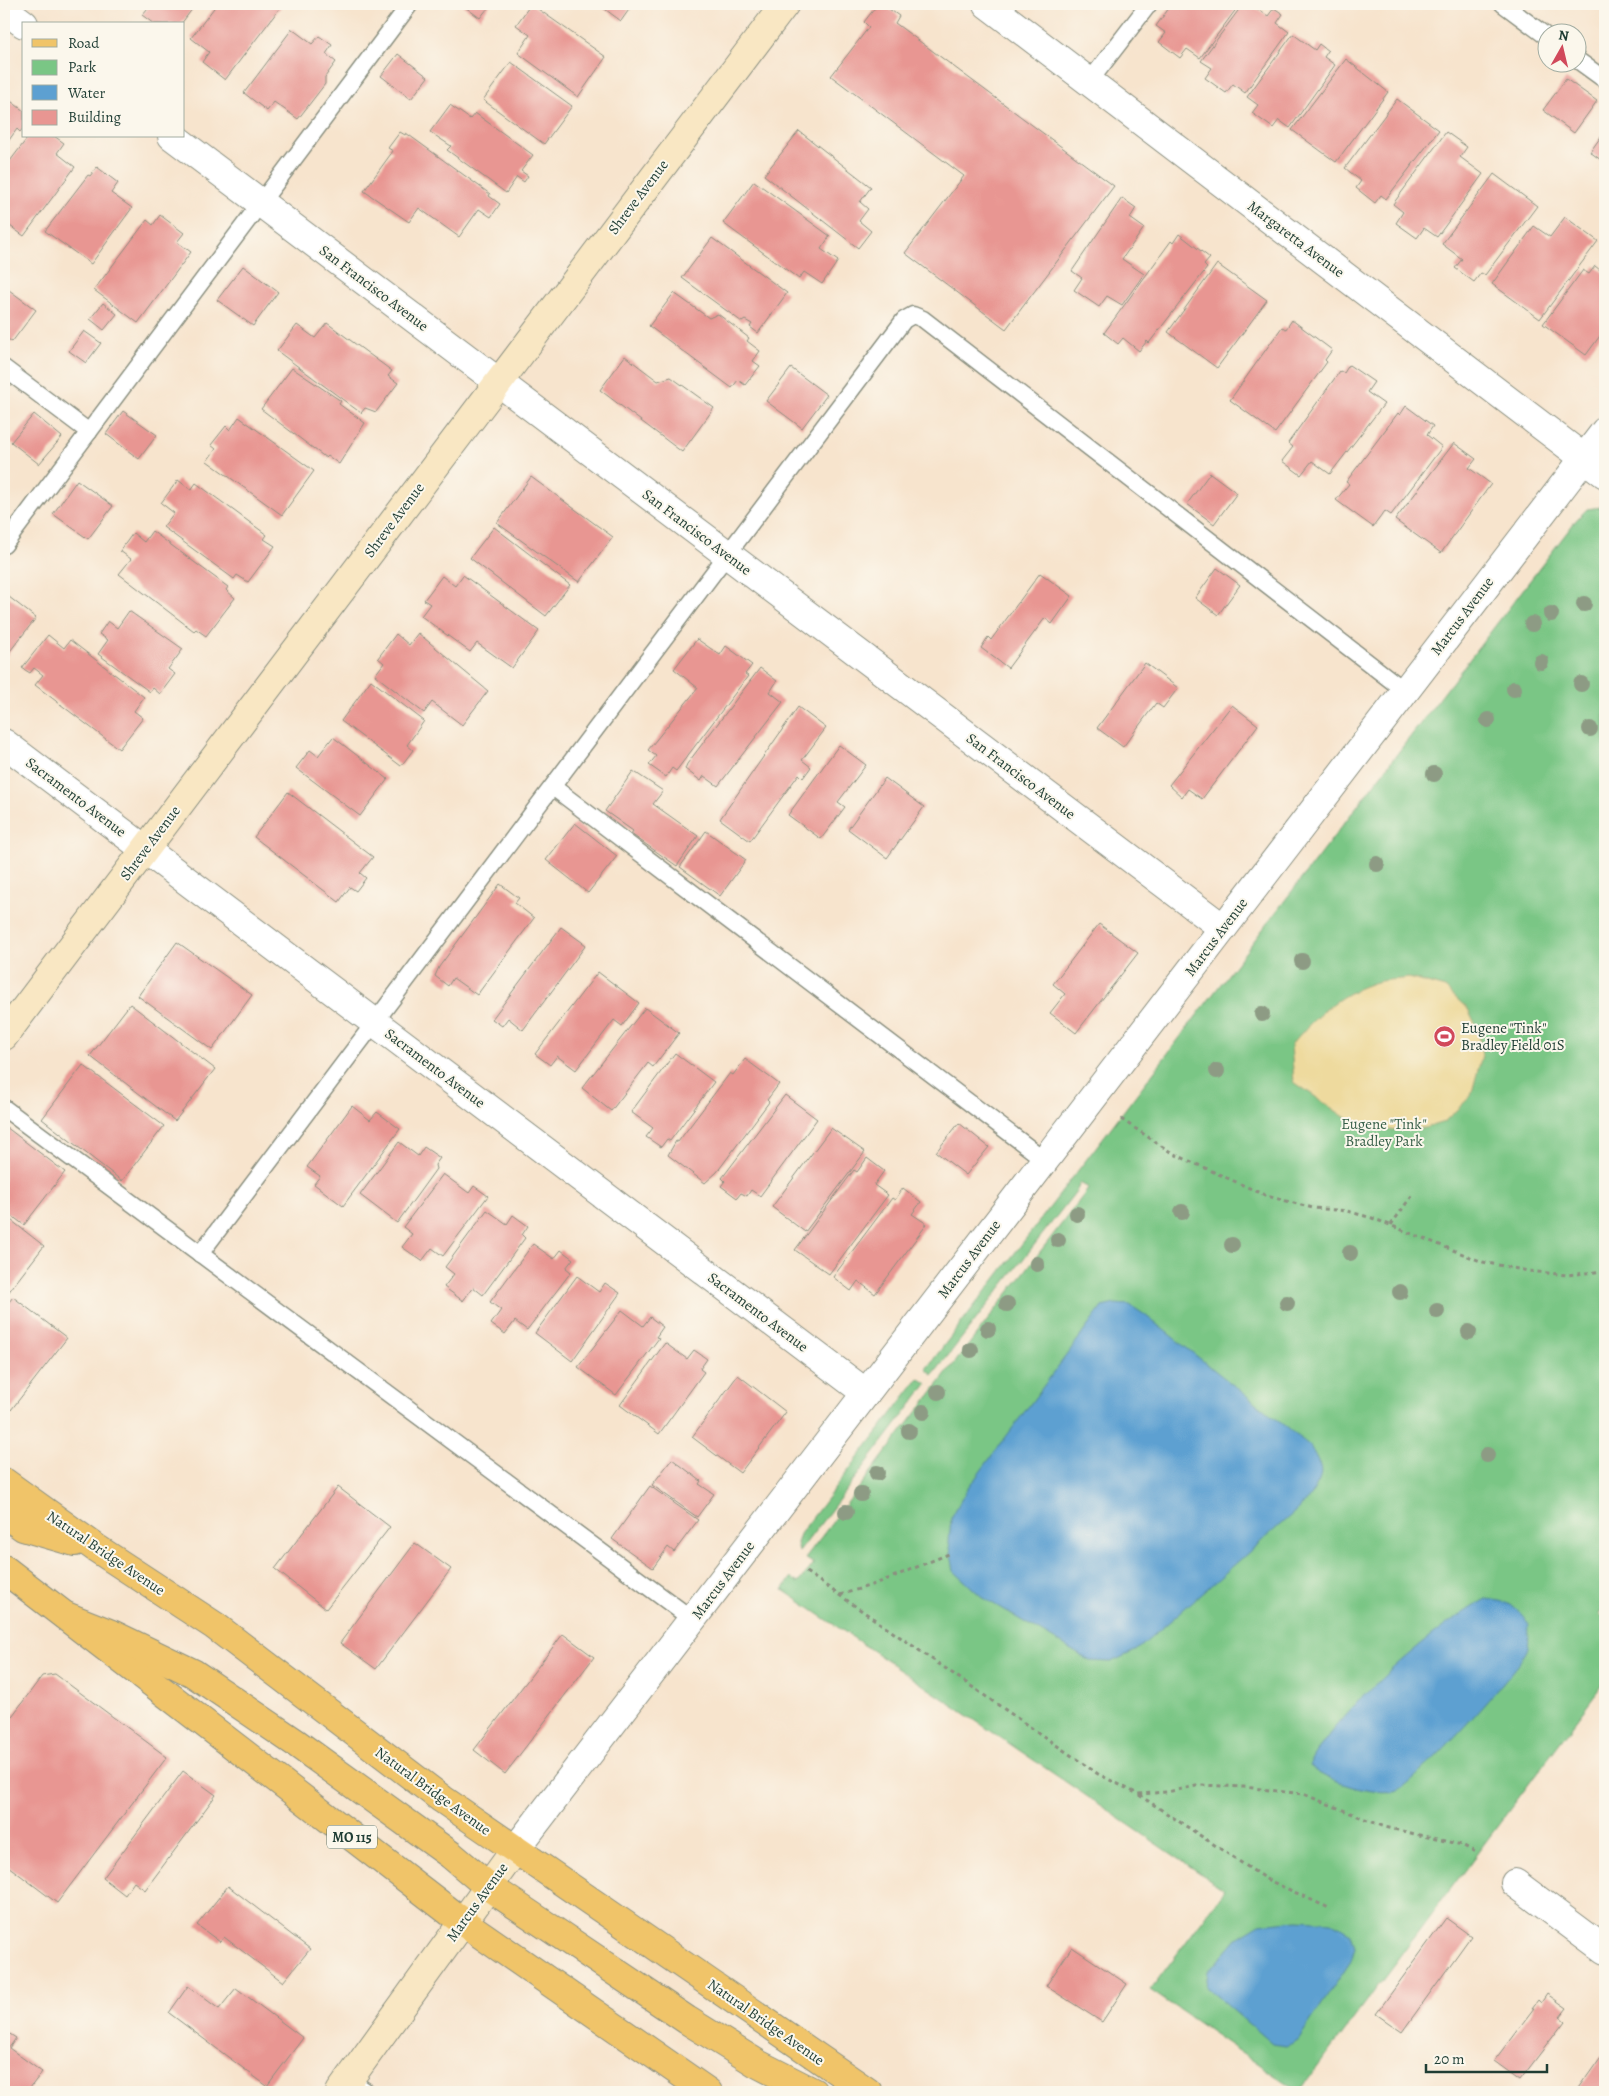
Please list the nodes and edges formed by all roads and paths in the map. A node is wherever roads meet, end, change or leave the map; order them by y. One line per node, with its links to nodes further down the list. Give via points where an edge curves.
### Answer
1 (410, 4): 13 (lane)
2 (785, 4): 15 (street, Shreve Avenue)
3 (986, 4): 11 (street, Margaretta Avenue)
4 (1149, 4): 11 (lane)
5 (1503, 4): 8 (lane)
6 (4, 9): 7 (street)
7 (22, 22)
8 (1536, 29)
9 (1586, 66): 10 (lane)
10 (1605, 80)
11 (1089, 82): 18 (street, Margaretta Avenue)
12 (175, 138): 13 (street, San Francisco Avenue)
13 (261, 204): 15 (street, San Francisco Avenue); 17 (lane)
14 (4, 368): 17 (lane)
15 (498, 382): 21 (street, San Francisco Avenue); 25 (street, Shreve Avenue)
16 (1605, 431): 18 (street, Marcus Avenue)
17 (89, 432): 20 (lane)
18 (1584, 458): 19 (street, Margaretta Avenue); 22 (street, Marcus Avenue)
19 (1605, 474)
20 (4, 545)
21 (727, 555): 22 (lane, via 904,320 913,315 931,325); 24 (lane); 26 (street, San Francisco Avenue)
22 (1405, 691): 26 (street, Marcus Avenue)
23 (4, 743): 25 (street, Sacramento Avenue)
24 (553, 787): 27 (lane); 31 (lane)
25 (144, 849): 27 (street, Sacramento Avenue); 28 (street, Shreve Avenue)
26 (1223, 928): 29 (street, Marcus Avenue)
27 (376, 1024): 34 (lane); 36 (street, Sacramento Avenue)
28 (4, 1036)
29 (1091, 1100): 31 (street, Marcus Avenue); 33 (path, via 1172,1153 1268,1196 1313,1208 1347,1211)
30 (4, 1108): 34 (lane)
31 (1045, 1160): 36 (street, Marcus Avenue)
32 (1413, 1194): 33 (path)
33 (1391, 1225): 35 (path, via 1483,1262 1528,1272 1567,1275)
34 (200, 1254): 45 (lane)
35 (1605, 1271)
36 (866, 1393): 45 (street, Marcus Avenue)
37 (4, 1482): 39 (main road, Natural Bridge Avenue)
38 (4, 1513): 39 (main road, via 23,1527)
39 (96, 1548): 47 (main road, Natural Bridge Avenue, via 215,1626 442,1799)
40 (951, 1552): 43 (path, via 878,1583)
41 (4, 1569): 44 (main road, MO 115)
42 (806, 1572): 43 (path)
43 (839, 1595): 46 (path, via 1090,1769)
44 (66, 1616): 50 (main road, via 193,1673 296,1743); 52 (main road, MO 115)
45 (693, 1620): 47 (street, Marcus Avenue)
46 (1138, 1794): 48 (path, via 1201,1785 1303,1794 1385,1827 1462,1845); 51 (path, via 1266,1879)
47 (515, 1850): 50 (street, Marcus Avenue); 57 (main road, Natural Bridge Avenue)
48 (1477, 1854)
49 (1515, 1883): 53 (street)
50 (489, 1886): 52 (street, Marcus Avenue); 56 (main road, via 687,2020 758,2064)
51 (1331, 1909)
52 (462, 1922): 54 (street, Marcus Avenue); 55 (main road, MO 115)
53 (1605, 1950)
54 (352, 2088)
55 (708, 2092)
56 (813, 2092)
57 (868, 2092)

